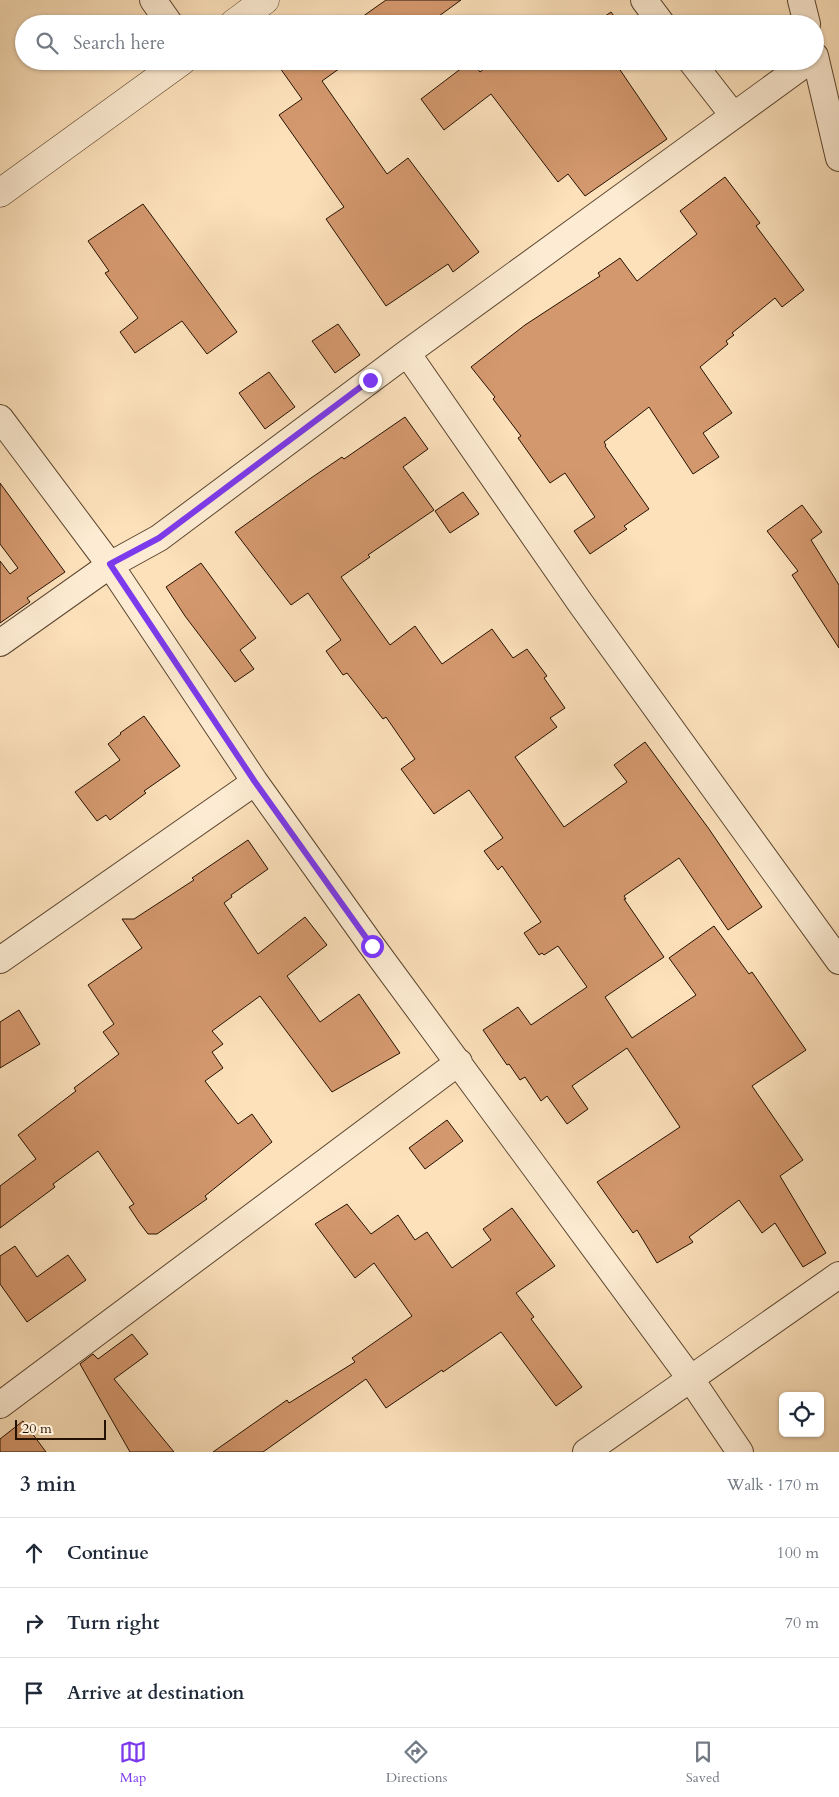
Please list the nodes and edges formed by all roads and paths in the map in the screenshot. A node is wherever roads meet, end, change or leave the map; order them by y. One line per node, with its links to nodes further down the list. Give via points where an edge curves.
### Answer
1 (153, 0): 5 (street)
2 (265, 0): 6 (street)
3 (644, 0): 7 (street)
4 (801, 0): 8 (street)
5 (164, 15)
6 (245, 15)
7 (655, 15)
8 (805, 15)
9 (170, 70): 15 (street)
10 (698, 70): 13 (street)
11 (796, 70): 13 (street)
12 (818, 70): 14 (street)
13 (732, 115): 16 (street)
14 (839, 158)
15 (0, 193)
16 (407, 353): 18 (street, via 159,538); 22 (street, via 581,604)
17 (0, 418): 18 (street)
18 (110, 564): 19 (street); 20 (street)
19 (0, 643)
20 (255, 782): 21 (street); 23 (street)
21 (0, 960)
22 (839, 961)
23 (459, 1062): 25 (street); 26 (street)
24 (839, 1275): 25 (street)
25 (690, 1378): 27 (street); 28 (street)
26 (0, 1405)
27 (586, 1452)
28 (740, 1452)

